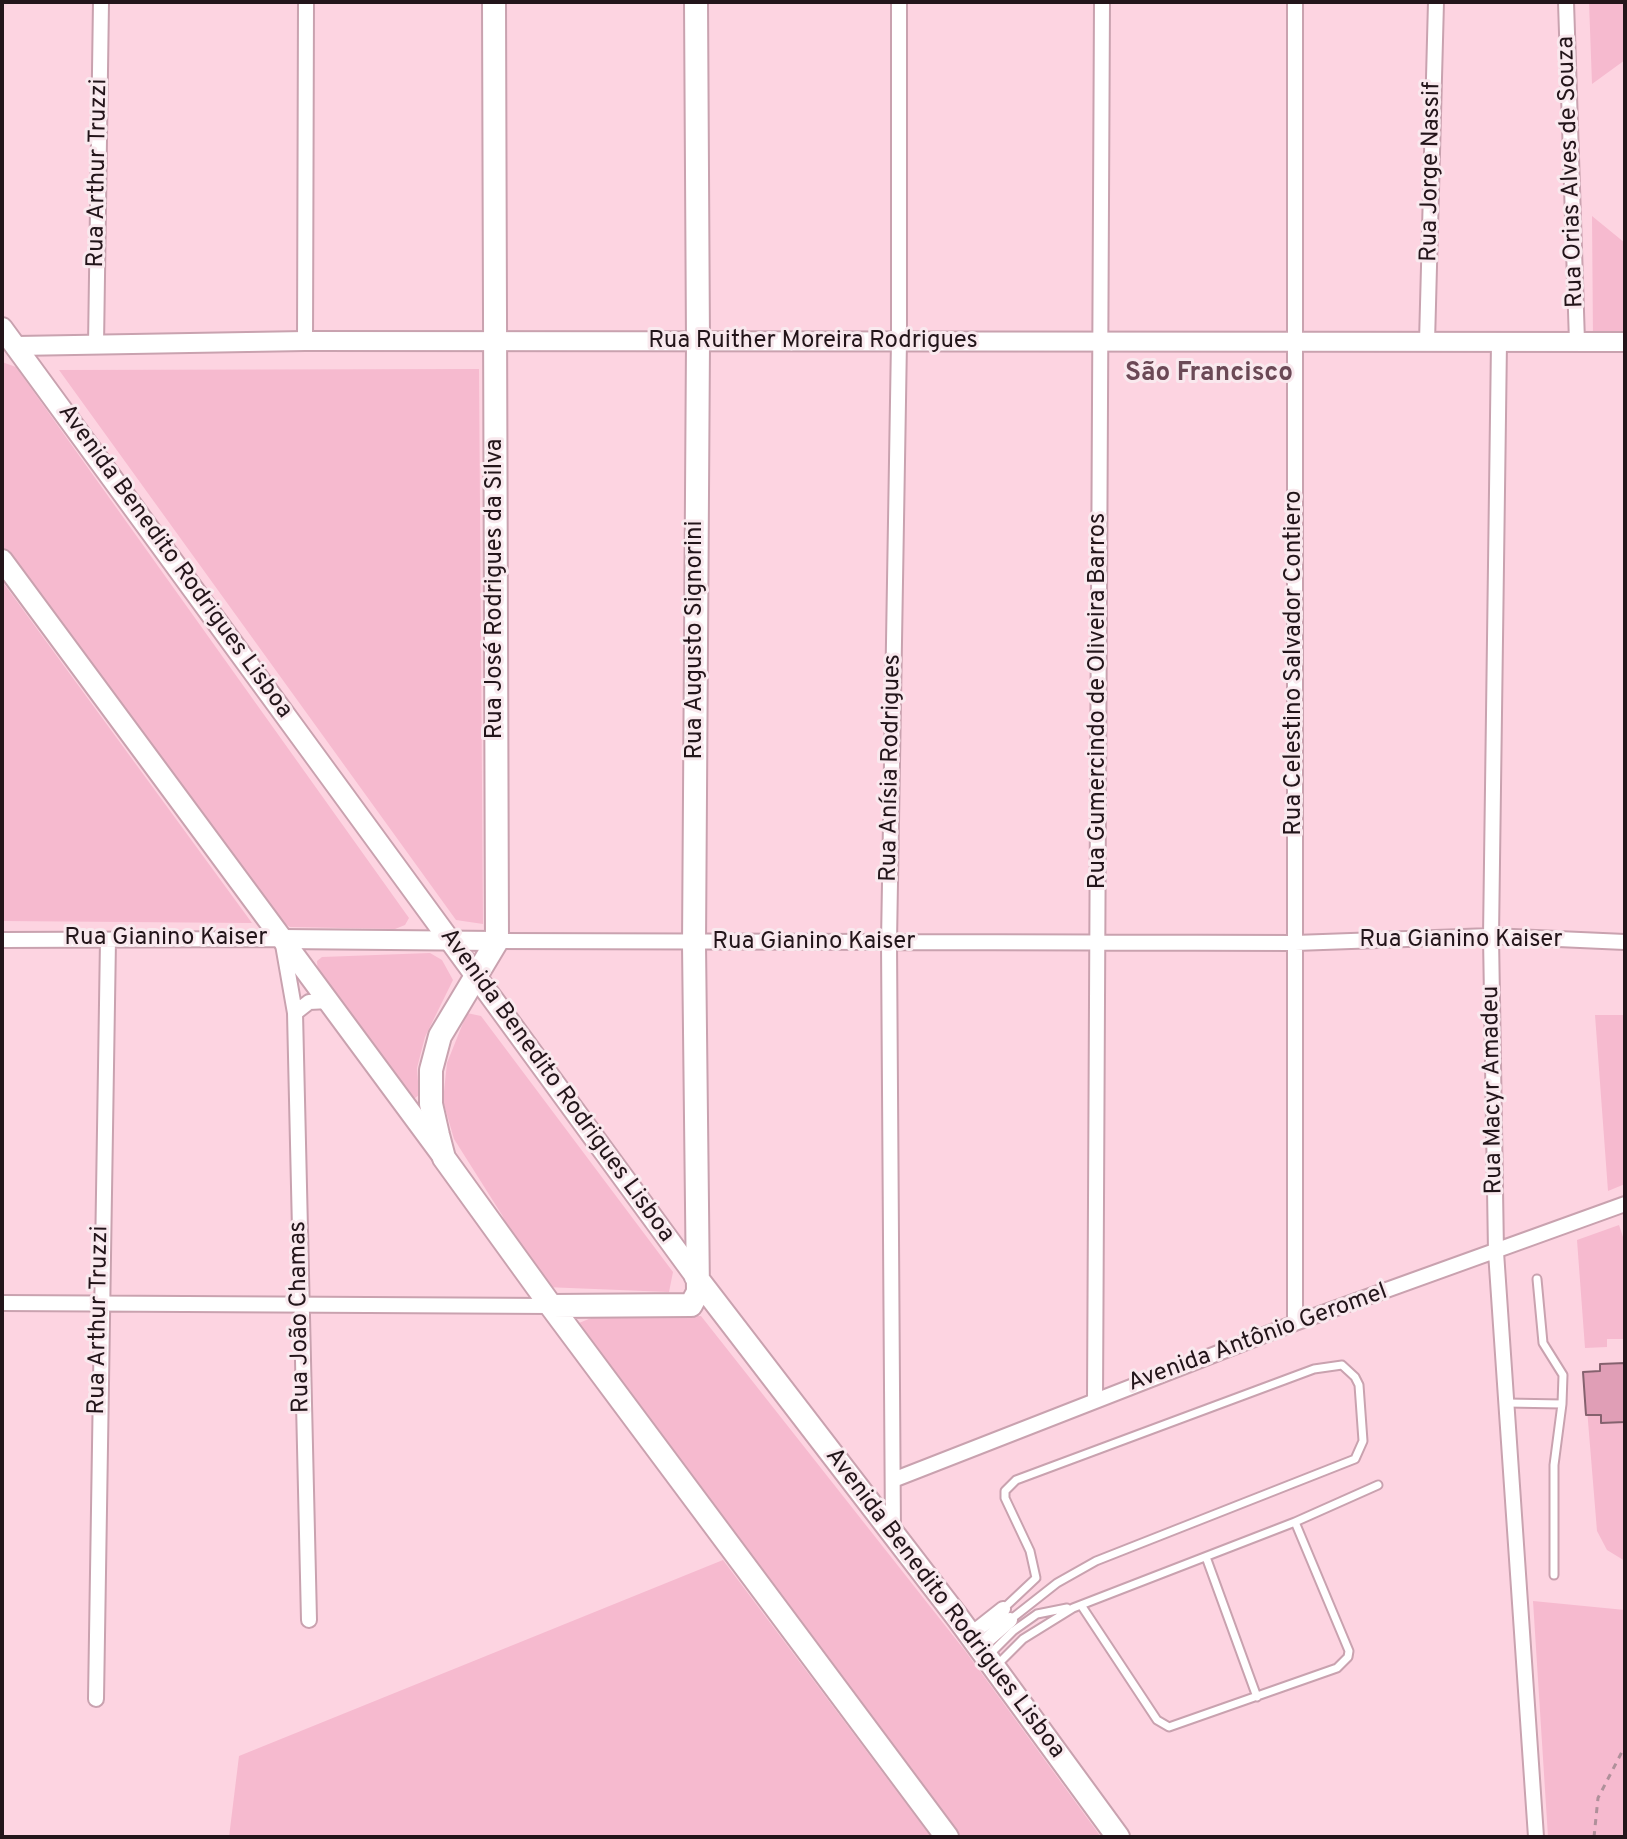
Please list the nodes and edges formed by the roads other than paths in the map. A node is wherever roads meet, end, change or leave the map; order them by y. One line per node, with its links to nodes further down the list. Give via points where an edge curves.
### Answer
1 (101, 2): 21 (street, Rua Arthur Truzzi)
2 (306, 2): 11 (street)
3 (494, 2): 12 (main road, Rua José Rodrigues da Silva)
4 (696, 2): 20 (main road, Rua Augusto Signorini)
5 (899, 2): 13 (street, Rua Anísia Rodrigues)
6 (1102, 2): 14 (street, Rua Gumercindo de Oliveira Barros)
7 (1295, 2): 15 (street, Rua Celestino Salvador Contiero)
8 (1436, 2): 16 (street, Rua Jorge Nassif)
9 (1566, 2): 18 (street, Rua Orias Alves de Souza)
10 (2, 328): 22 (main road, Avenida Benedito Rodrigues Lisboa)
11 (305, 341): 12 (street, Rua Ruither Moreira Rodrigues); 21 (street, Rua Ruither Moreira Rodrigues)
12 (496, 341): 20 (street, Rua Ruither Moreira Rodrigues); 29 (main road, Rua José Rodrigues da Silva)
13 (899, 341): 14 (street, Rua Ruither Moreira Rodrigues); 20 (street, Rua Ruither Moreira Rodrigues); 30 (street, Rua Anísia Rodrigues)
14 (1100, 342): 15 (street, Rua Ruither Moreira Rodrigues); 32 (street, Rua Gumercindo de Oliveira Barros)
15 (1295, 342): 16 (street, Rua Ruither Moreira Rodrigues); 33 (street, Rua Celestino Salvador Contiero)
16 (1427, 342): 17 (street, Rua Ruither Moreira Rodrigues)
17 (1499, 342): 18 (street, Rua Ruither Moreira Rodrigues); 24 (street, Rua Macyr Amadeu)
18 (1577, 342): 19 (street, Rua Ruither Moreira Rodrigues)
19 (1625, 342)
20 (698, 343): 34 (main road, Rua Augusto Signorini)
21 (96, 345): 22 (street, Rua Ruither Moreira Rodrigues)
22 (10, 346): 28 (main road, Avenida Benedito Rodrigues Lisboa)
23 (2, 560): 25 (main road)
24 (1491, 936): 31 (street, Rua Gianino Kaiser); 33 (street, Rua Gianino Kaiser); 40 (street, Rua Macyr Amadeu)
25 (282, 939): 27 (street, Rua Gianino Kaiser); 28 (street, Rua Gianino Kaiser); 36 (main road); 37 (street, Rua João Chamas)
26 (2, 940): 27 (street, Rua Gianino Kaiser)
27 (108, 940): 43 (street, Rua Arthur Truzzi)
28 (451, 941): 29 (street, Rua Gianino Kaiser); 35 (main road, Avenida Benedito Rodrigues Lisboa)
29 (497, 941): 34 (street, Rua Gianino Kaiser); 35 (main road)
30 (889, 942): 32 (street, Rua Gianino Kaiser); 34 (street, Rua Gianino Kaiser); 51 (street, Rua Anísia Rodrigues)
31 (1625, 942)
32 (1097, 943): 33 (street, Rua Gianino Kaiser); 48 (street, Rua Gumercindo de Oliveira Barros)
33 (1295, 943): 47 (street, Rua Celestino Salvador Contiero)
34 (694, 944): 41 (main road, Rua Augusto Signorini)
35 (475, 976): 38 (main road, via 440,1036 431,1070 431,1104); 41 (main road, Avenida Benedito Rodrigues Lisboa)
36 (330, 1001): 37 (street, via 309,1002); 38 (main road)
37 (295, 1013): 46 (street, Rua João Chamas)
38 (444, 1158): 45 (main road)
39 (1625, 1204): 40 (street, Avenida Antônio Geromel)
40 (1496, 1252): 47 (street, Avenida Antônio Geromel); 49 (street, Rua Macyr Amadeu)
41 (696, 1277): 45 (main road, via 698,1292 691,1305); 54 (main road, Avenida Benedito Rodrigues Lisboa)
42 (1537, 1279): 50 (lane, via 1543,1343 1563,1375)
43 (99, 1301): 44 (street); 46 (street); 62 (street, Rua Arthur Truzzi)
44 (2, 1303)
45 (551, 1306): 46 (street); 63 (main road)
46 (300, 1307): 59 (street, Rua João Chamas)
47 (1295, 1323): 48 (street, Avenida Antônio Geromel)
48 (1095, 1400): 51 (street, Avenida Antônio Geromel)
49 (1507, 1403): 50 (lane); 65 (street, Rua Macyr Amadeu)
50 (1562, 1404): 56 (lane, via 1554,1465)
51 (893, 1480): 54 (street, Rua Anísia Rodrigues)
52 (1378, 1485): 53 (lane)
53 (1295, 1522): 55 (lane); 61 (lane, via 1348,1657 1337,1668)
54 (893, 1535): 60 (main road, Avenida Benedito Rodrigues Lisboa)
55 (1206, 1557): 57 (lane); 61 (lane)
56 (1554, 1575)
57 (1077, 1606): 60 (lane, via 1023,1639); 60 (lane, via 1037,1614); 61 (lane, via 1163,1725 1176,1726)
58 (1007, 1615): 58 (lane, via 1096,1561 1355,1459 1363,1441 1355,1377 1342,1365 1324,1366 1016,1480 1005,1498 1030,1551 1036,1578); 60 (street)
59 (309, 1620)
60 (983, 1652): 64 (main road, Avenida Benedito Rodrigues Lisboa)
61 (1257, 1697)
62 (96, 1699)
63 (947, 1837)
64 (1118, 1837)
65 (1536, 1837)

